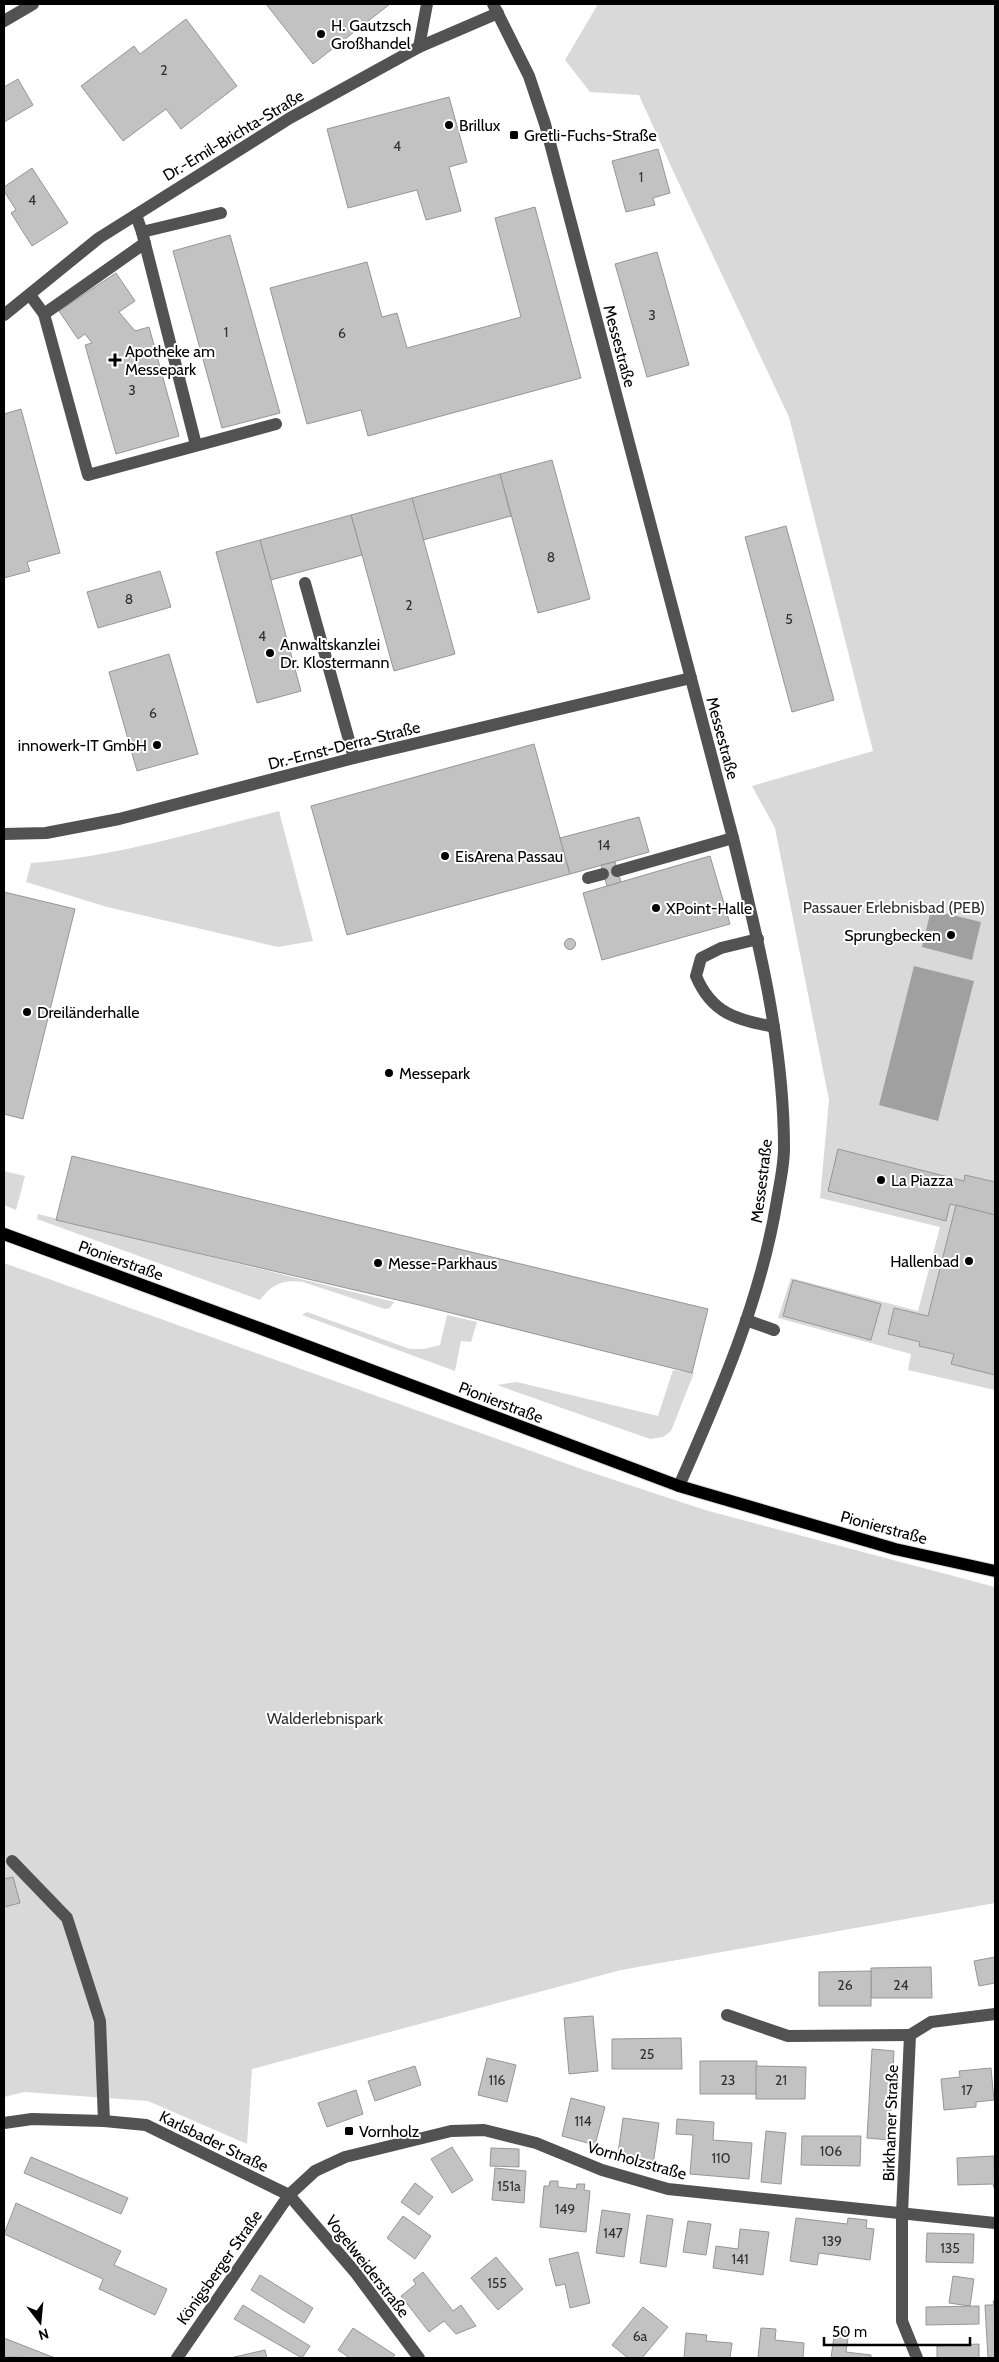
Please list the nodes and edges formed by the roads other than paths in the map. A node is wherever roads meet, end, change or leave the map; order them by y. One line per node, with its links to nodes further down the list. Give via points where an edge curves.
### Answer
1 (33, 4): 4 (street)
2 (427, 4): 5 (street)
3 (496, 8): 5 (street, Dr.-Emil-Brichta-Straße); 15 (street, Messestraße, via 529,76 545,124)
4 (4, 21)
5 (419, 47): 7 (street, Dr.-Emil-Brichta-Straße, via 290,118)
6 (221, 213): 8 (street)
7 (136, 215): 8 (street); 9 (street, Dr.-Emil-Brichta-Straße, via 99,238)
8 (144, 238): 10 (street); 13 (street)
9 (30, 295): 10 (street); 11 (street, Dr.-Emil-Brichta-Straße)
10 (44, 314): 13 (street, via 88,475)
11 (4, 315)
12 (276, 424): 13 (street)
13 (196, 445)
14 (305, 583): 16 (street)
15 (691, 678): 16 (street, Dr.-Ernst-Derra-Straße); 18 (street, Messestraße)
16 (354, 758): 17 (street, Dr.-Ernst-Derra-Straße, via 119,819 46,834)
17 (4, 834)
18 (733, 838): 19 (street); 22 (street, Messestraße)
19 (617, 871)
20 (603, 874): 21 (street)
21 (588, 878)
22 (758, 939): 23 (street, Messestraße); 23 (street, via 722,948 701,958 696,976 702,991 719,1010 746,1021)
23 (774, 1027): 25 (street, Messestraße, via 784,1149 772,1230)
24 (4, 1234): 27 (main road, Pionierstraße)
25 (746, 1320): 26 (street); 27 (street, Messestraße)
26 (774, 1330)
27 (678, 1486): 28 (main road, Pionierstraße, via 895,1549)
28 (995, 1571)
29 (12, 1860): 33 (street, via 66,1918 100,2021)
30 (995, 2014): 32 (street, via 931,2022)
31 (727, 2015): 32 (street, via 788,2036)
32 (910, 2035): 36 (street, Birkhamer Straße)
33 (104, 2121): 34 (street, Karlsbader Straße); 35 (street, Karlsbader Straße, via 146,2125)
34 (4, 2123)
35 (289, 2195): 36 (street, Vornholzstraße, via 315,2171 345,2157 451,2131 484,2130 536,2144 602,2170 668,2189); 38 (street, Königsberger Straße); 39 (street, Vogelweiderstraße, via 355,2272)
36 (902, 2213): 37 (street, Vornholzstraße); 40 (street, Birkhamer Straße, via 902,2321)
37 (995, 2223)
38 (177, 2358)
39 (419, 2358)
40 (917, 2358)

